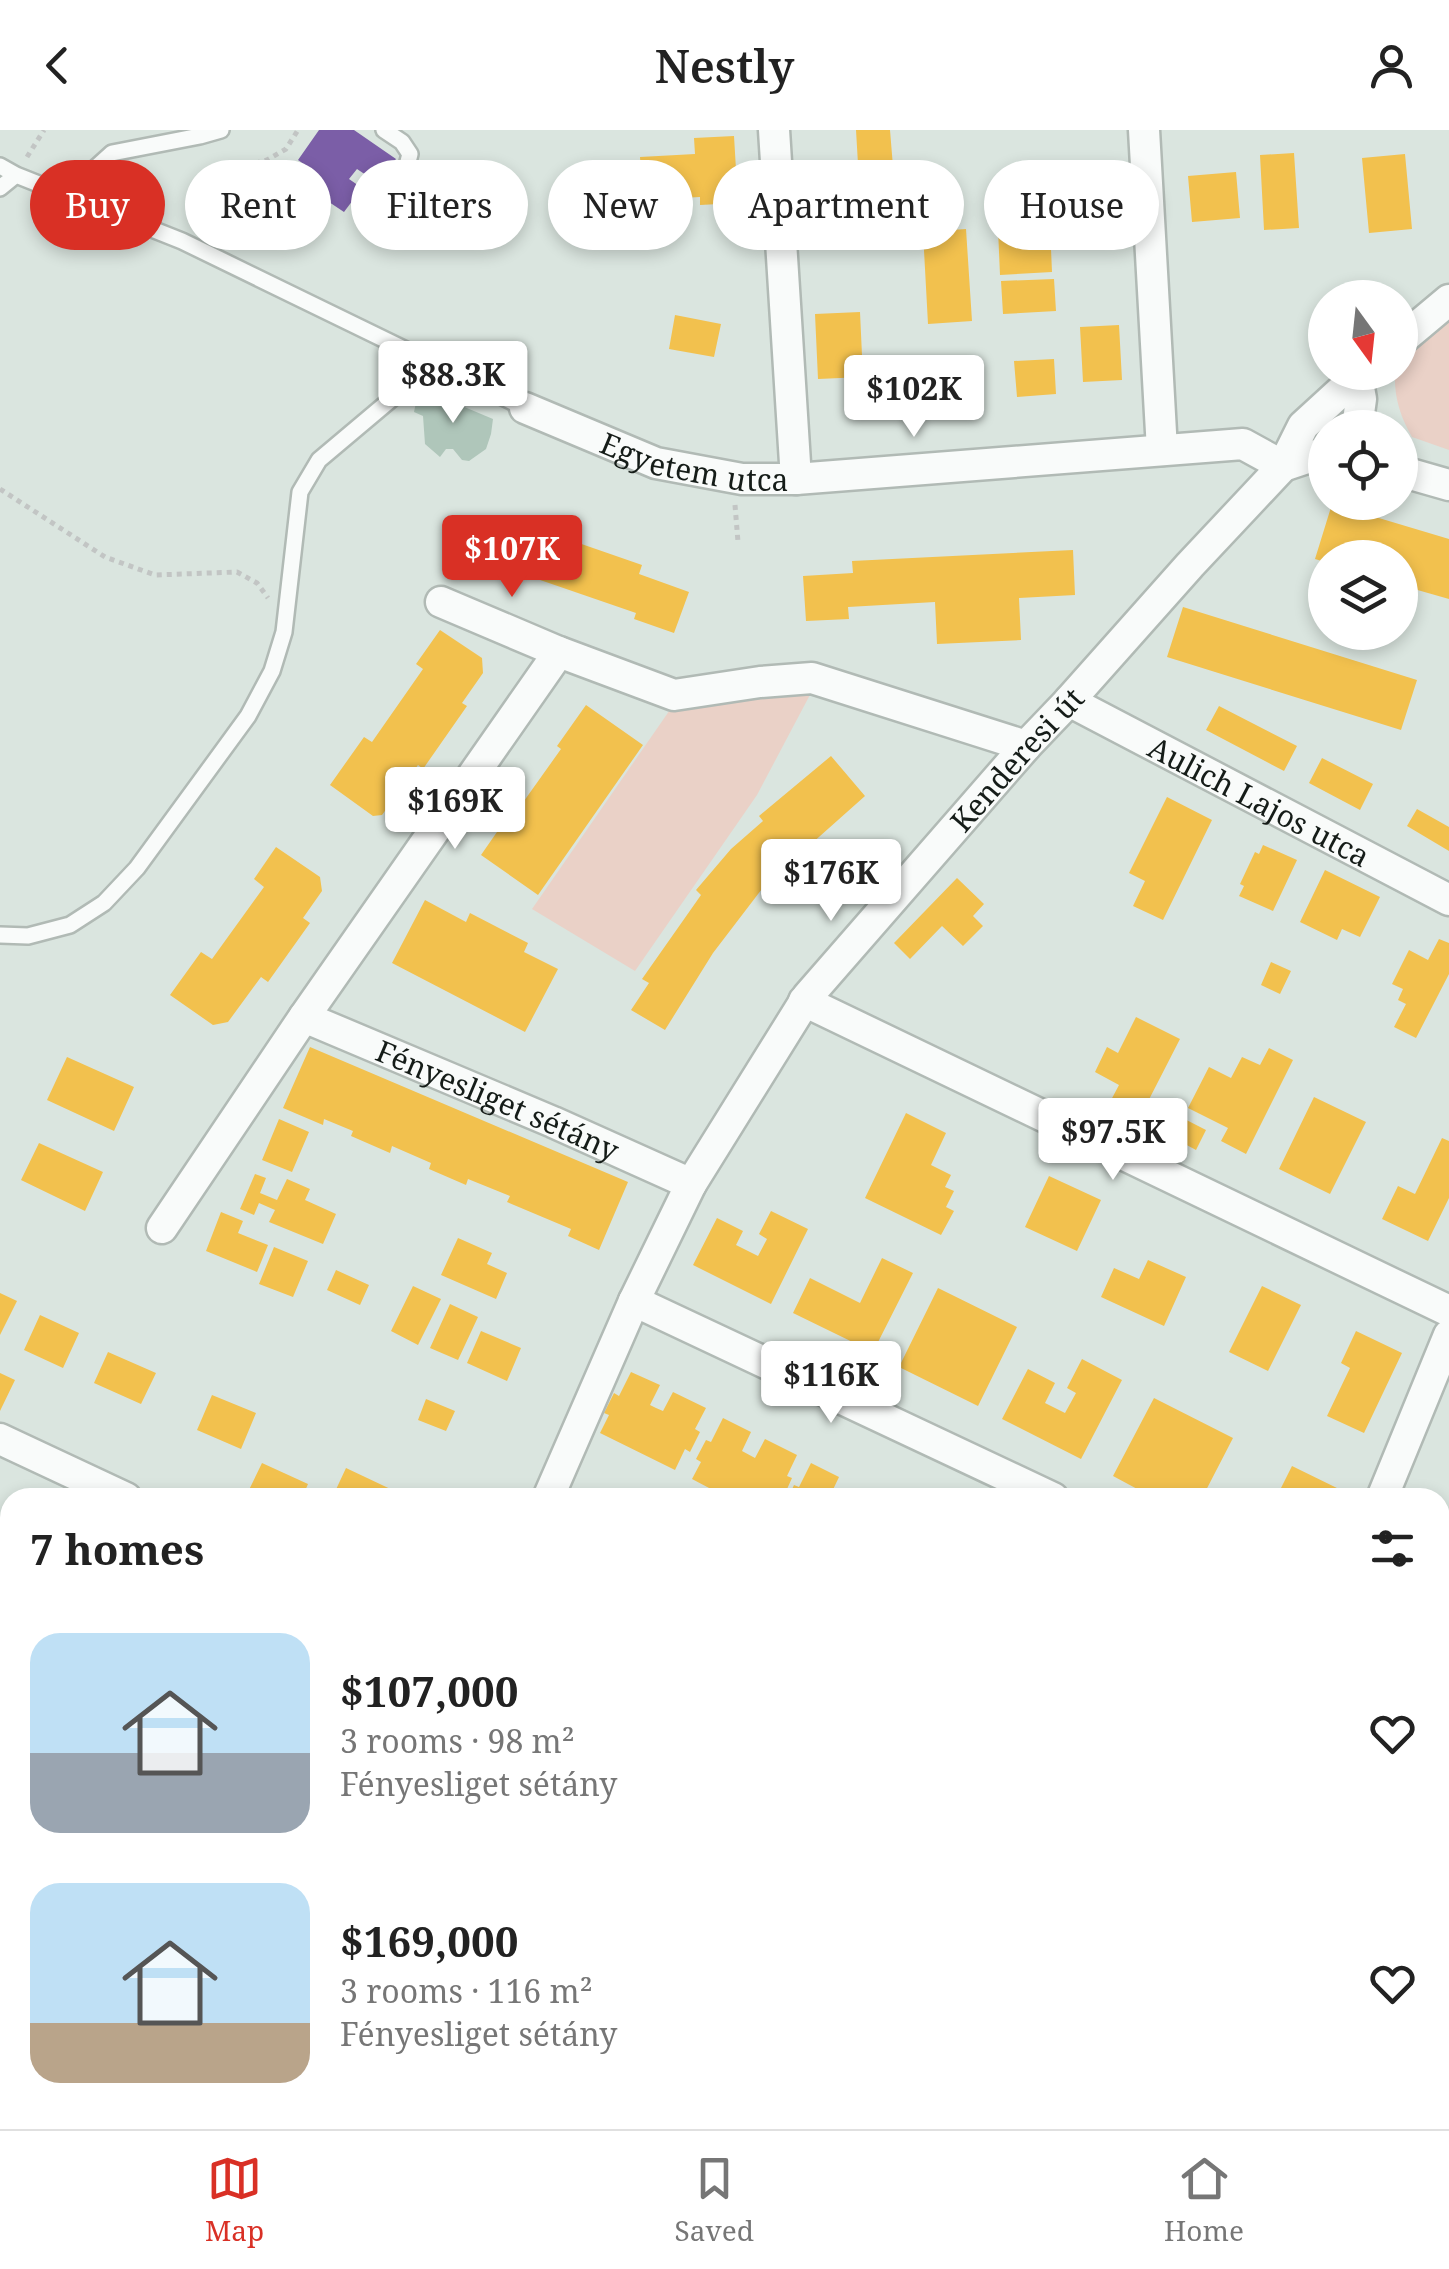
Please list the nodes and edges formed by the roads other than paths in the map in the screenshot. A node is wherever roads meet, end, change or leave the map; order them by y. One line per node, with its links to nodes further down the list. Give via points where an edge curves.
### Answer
1 (221, 130): 5 (lane, via 112,152)
2 (384, 130): 6 (lane, via 402,142)
3 (774, 130): 21 (street)
4 (1144, 130): 17 (street)
5 (104, 160)
6 (408, 160)
7 (0, 166): 8 (lane, Egyetem utca)
8 (16, 176): 9 (lane, Egyetem utca); 10 (lane)
9 (30, 181)
10 (0, 188)
11 (165, 234): 14 (lane, Egyetem utca)
12 (1449, 300): 13 (street)
13 (1418, 326)
14 (433, 364): 16 (lane, Egyetem utca); 28 (lane, via 319,460 300,492 284,632 272,672 248,716 137,868 104,903 70,924 28,936)
15 (1343, 390): 19 (street, Kenderesi út, via 1303,426)
16 (524, 408): 21 (street, Egyetem utca, via 656,463 742,479)
17 (1162, 450): 19 (street, Egyetem utca, via 1243,444); 21 (street, Egyetem utca)
18 (1308, 458): 19 (street)
19 (1284, 466): 25 (street, Kenderesi út)
20 (1418, 476): 22 (street)
21 (796, 479)
22 (1449, 485)
23 (441, 602): 24 (street)
24 (559, 652): 26 (street, via 674,695 812,678); 30 (street)
25 (1069, 701): 26 (street, Kenderesi út); 27 (street, Aulich Lajos utca)
26 (1026, 746): 29 (street, Kenderesi út)
27 (1449, 900)
28 (0, 935)
29 (804, 1002): 31 (street, Kenderesi út); 34 (street)
30 (304, 1017): 31 (street, Fényesliget sétány); 32 (street)
31 (690, 1184): 33 (street, Kenderesi út)
32 (162, 1228)
33 (634, 1301): 38 (street, Kenderesi út); 39 (street)
34 (1449, 1311)
35 (1449, 1335): 40 (street)
36 (0, 1439): 37 (street)
37 (105, 1488)
38 (552, 1488)
39 (1032, 1488)
40 (1386, 1488)

